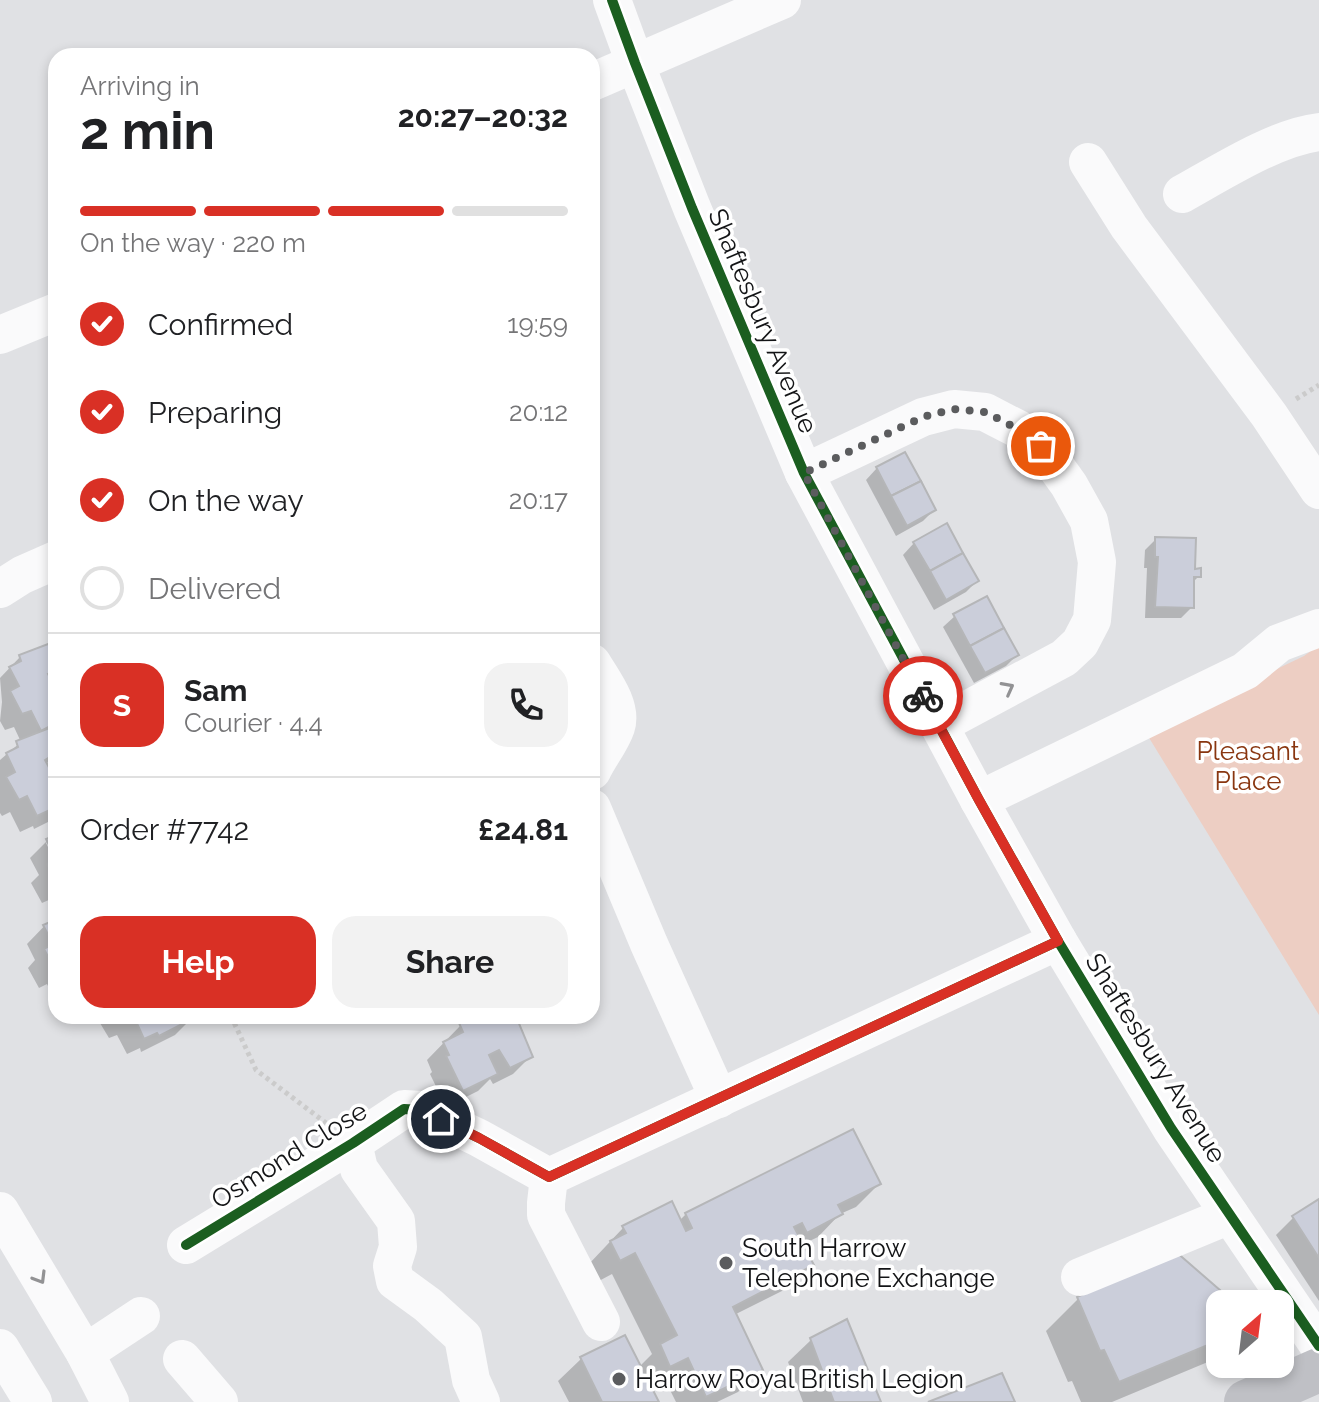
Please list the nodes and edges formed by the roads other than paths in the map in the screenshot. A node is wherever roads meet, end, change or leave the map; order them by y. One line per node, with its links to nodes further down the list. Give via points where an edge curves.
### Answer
1 (612, 0): 3 (street, Shaftesbury Avenue)
2 (782, 0): 3 (street)
3 (635, 63): 4 (street); 10 (street, Shaftesbury Avenue)
4 (600, 78)
5 (1319, 132): 7 (street, via 1302,134)
6 (1088, 162): 11 (street)
7 (1182, 194)
8 (48, 315): 9 (street)
9 (0, 335)
10 (804, 473): 16 (street, Shaftesbury Avenue); 16 (street, one-way to 10, via 1064,658 1080,643 1092,620 1097,562 1089,521 1041,446 985,412 954,409 923,417)
11 (1319, 490)
12 (48, 564): 13 (street)
13 (0, 589)
14 (1319, 628): 18 (street, via 1279,643 1245,671)
15 (600, 676): 17 (street, via 618,716)
16 (939, 725): 18 (street, Shaftesbury Avenue)
17 (600, 757)
18 (979, 800): 20 (street, Shaftesbury Avenue)
19 (600, 827): 21 (street)
20 (1058, 941): 21 (street); 25 (street, Shaftesbury Avenue)
21 (719, 1099): 23 (street)
22 (353, 1143): 23 (street, Osmond Close, via 404,1109 421,1110); 26 (street, Osmond Close); 38 (street, via 359,1169 396,1221 395,1281 463,1337)
23 (549, 1177): 29 (street, via 546,1215)
24 (0, 1211): 32 (street, one-way to 32)
25 (1230, 1215): 27 (street); 30 (street, Shaftesbury Avenue)
26 (186, 1245)
27 (1080, 1277)
28 (141, 1316): 32 (street)
29 (601, 1322)
30 (1319, 1346)
31 (0, 1348): 35 (street)
32 (85, 1353): 36 (street)
33 (182, 1359): 37 (street)
34 (1319, 1370): 39 (main road)
35 (33, 1402)
36 (110, 1402)
37 (219, 1402)
38 (481, 1402)
39 (1246, 1402)

